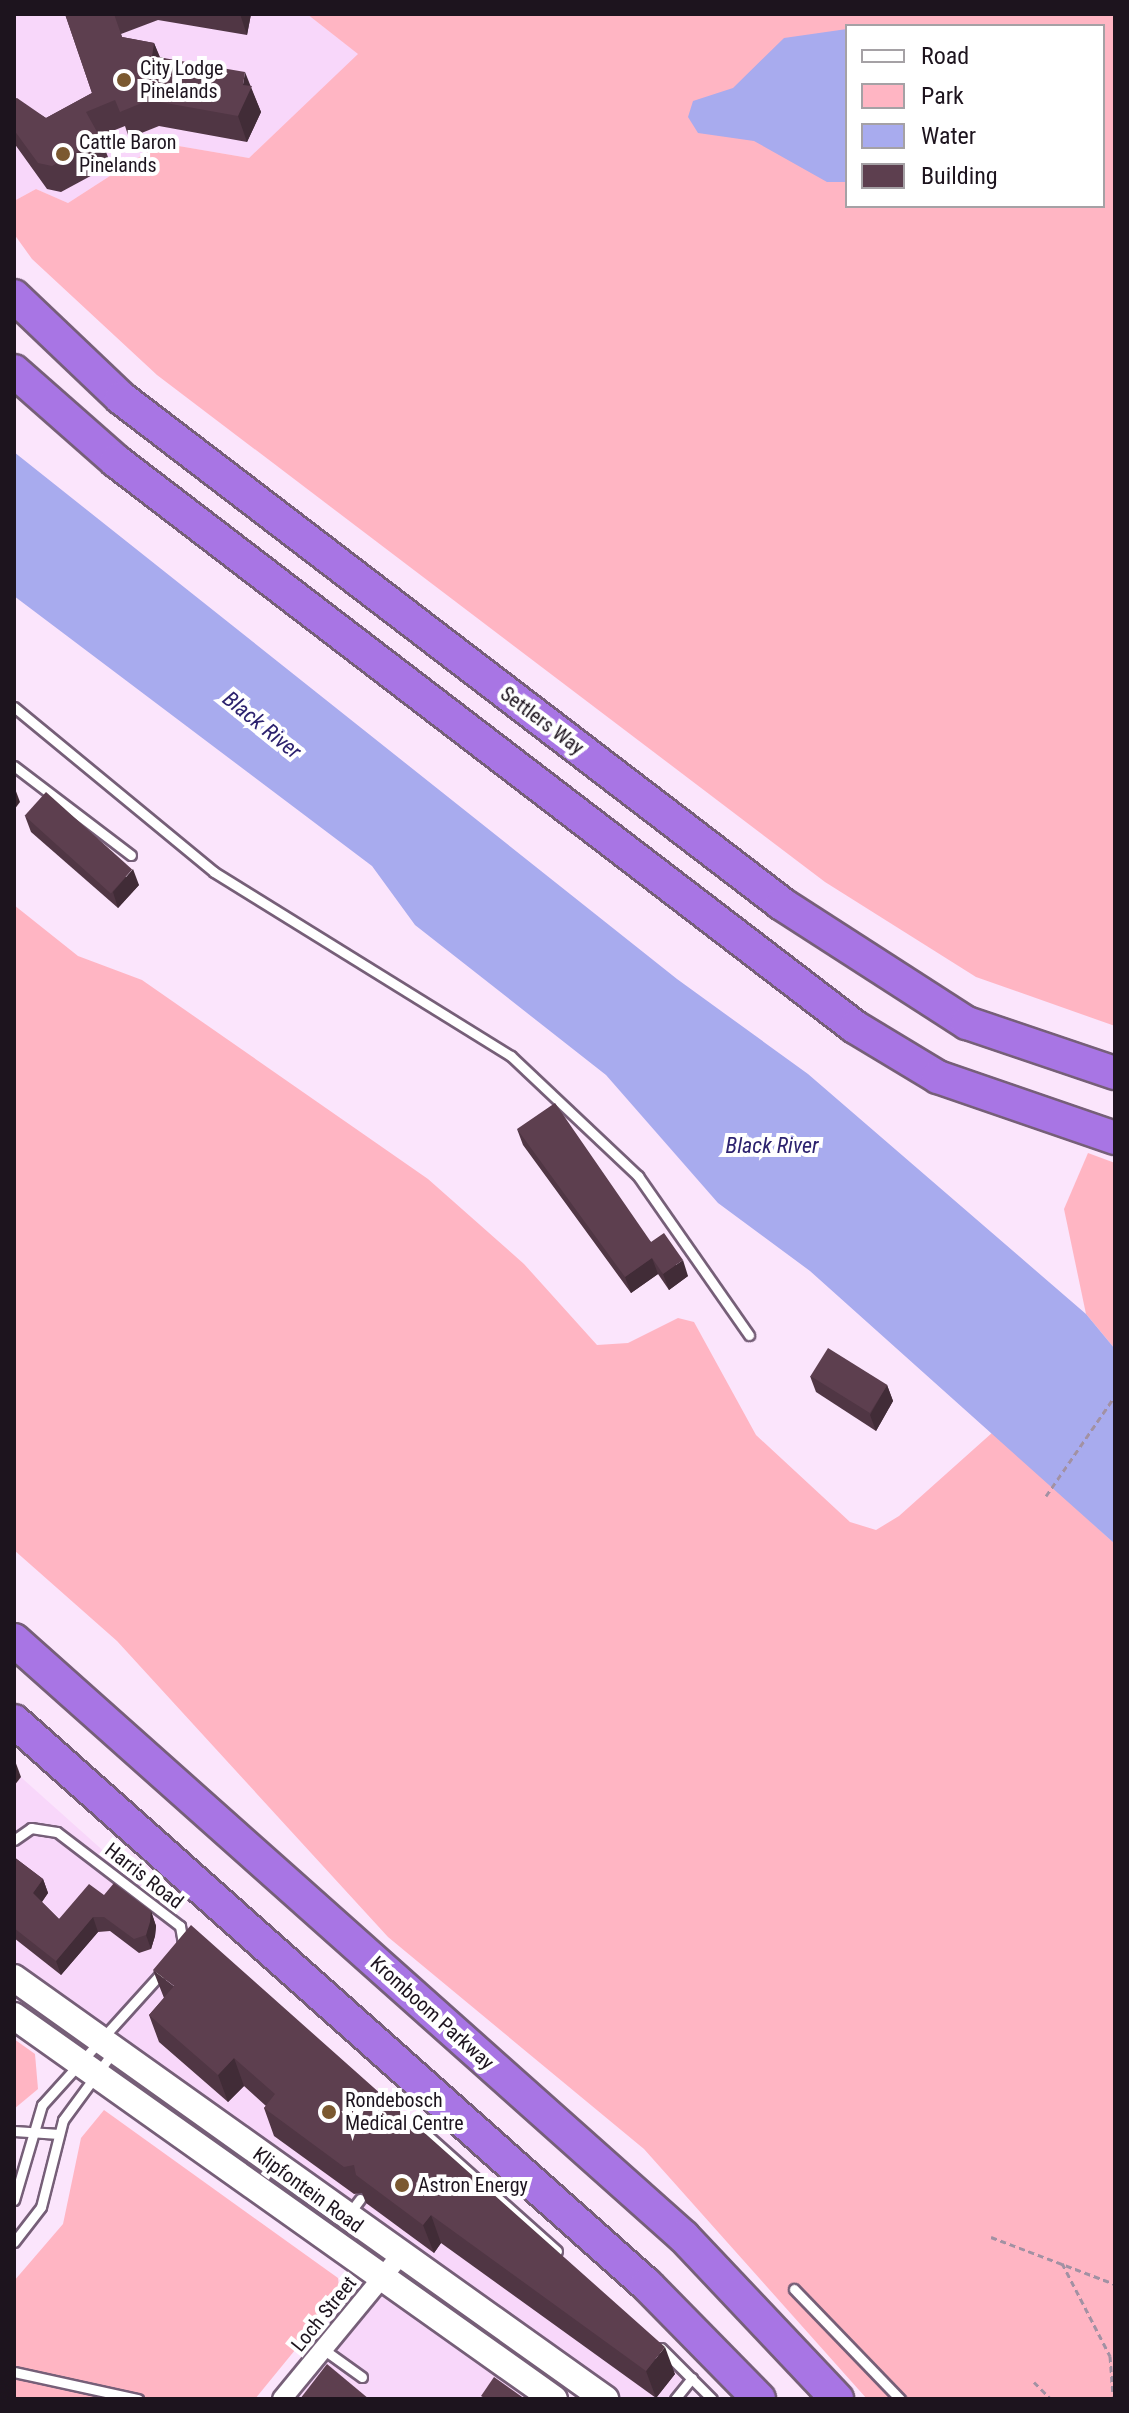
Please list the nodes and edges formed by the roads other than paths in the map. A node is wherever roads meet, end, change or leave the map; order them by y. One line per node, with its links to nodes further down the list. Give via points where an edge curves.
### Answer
1 (14, 296): 6 (highway, Settlers Way, via 121,398 782,904 967,1023)
2 (14, 371): 7 (highway, via 116,461 855,1027 938,1077)
3 (14, 707): 8 (lane, via 214,872 511,1056 638,1176)
4 (14, 766): 5 (lane)
5 (131, 855)
6 (1115, 1073)
7 (1115, 1138)
8 (749, 1335)
9 (14, 1640): 42 (highway, Kromboom Parkway, via 722,2273)
10 (14, 1721): 41 (highway, via 665,2302)
11 (14, 1840): 12 (lane, Harris Road, via 31,1828 57,1832)
12 (185, 1937): 13 (lane); 16 (lane, Harris Road)
13 (197, 1941)
14 (14, 1978): 16 (main road, Klipfontein Road)
15 (14, 2016): 17 (main road, Klipfontein Road)
16 (108, 2041): 17 (lane, Harris Road); 17 (lane, Harris Road); 26 (main road, Klipfontein Road, via 353,2208)
17 (87, 2068): 21 (lane, Harris Road, via 42,2105); 22 (lane, Harris Road); 28 (main road, Klipfontein Road)
18 (408, 2119): 19 (lane)
19 (419, 2128): 23 (lane); 27 (lane)
20 (14, 2131): 21 (lane)
21 (32, 2132): 22 (lane); 24 (lane, Harris Road)
22 (59, 2134): 25 (lane, Harris Road, via 41,2207)
23 (412, 2137)
24 (14, 2200)
25 (16, 2237)
26 (400, 2256): 28 (street, Loch Street); 38 (main road, Klipfontein Road)
27 (566, 2259)
28 (381, 2280): 31 (street, Loch Street); 37 (main road, Klipfontein Road)
29 (794, 2289): 43 (lane)
30 (646, 2335): 34 (lane)
31 (323, 2349): 33 (lane); 36 (street, Loch Street)
32 (14, 2372): 35 (lane)
33 (362, 2377)
34 (692, 2378): 39 (lane); 40 (lane)
35 (138, 2399)
36 (282, 2399)
37 (554, 2399)
38 (605, 2399)
39 (675, 2399)
40 (712, 2399)
41 (759, 2399)
42 (837, 2399)
43 (900, 2399)

